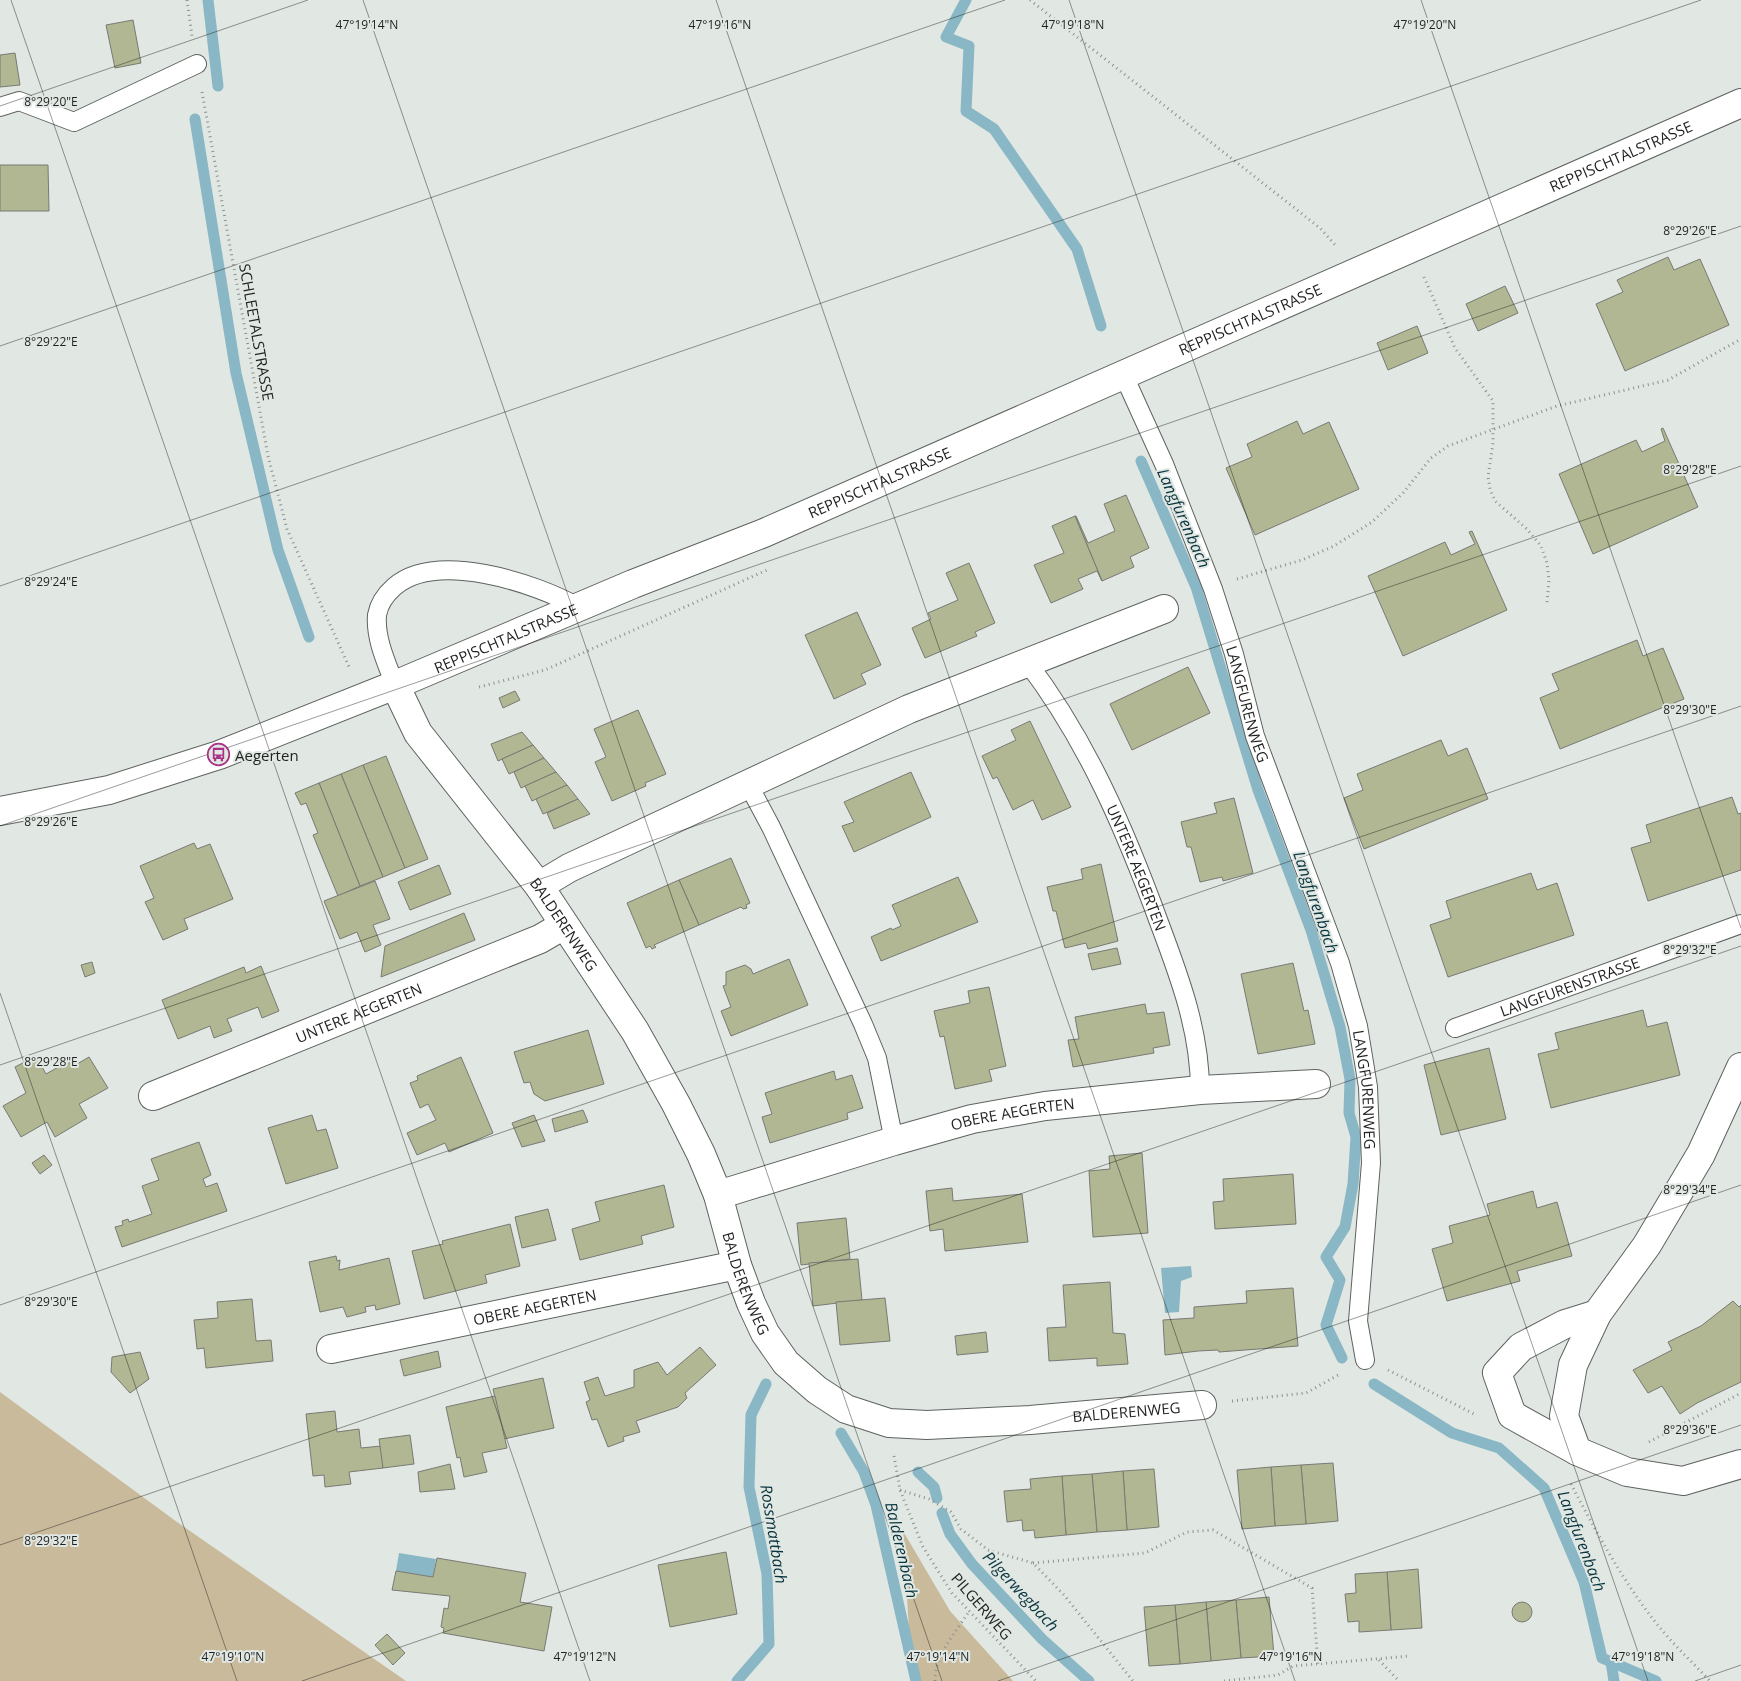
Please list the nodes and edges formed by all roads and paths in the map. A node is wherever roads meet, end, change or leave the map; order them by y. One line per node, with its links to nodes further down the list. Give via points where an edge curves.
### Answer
1 (187, 0): 3 (path, SCHLEETALSTRASSE)
2 (1030, 0): 6 (path, via 1320,228)
3 (196, 64): 5 (lane, via 74,122 19,101); 15 (path, SCHLEETALSTRASSE, via 268,456 287,529)
4 (1741, 103): 9 (street, REPPISCHTALSTRASSE)
5 (0, 107)
6 (1338, 247)
7 (1424, 277): 10 (path, via 1455,348 1493,401)
8 (1741, 339): 10 (path, via 1668,380 1557,406)
9 (1124, 376): 11 (lane, LANGFURENWEG, via 1164,464); 13 (street, REPPISCHTALSTRASSE, via 764,534)
10 (1492, 429): 11 (path, via 1448,446 1431,458 1403,494 1378,516 1334,546 1302,560); 12 (path, via 1490,490 1495,501 1541,546 1547,563)
11 (1213, 588): 33 (lane, LANGFURENWEG, via 1255,736 1340,963 1358,1026 1368,1087 1371,1164 1358,1321)
12 (1547, 603)
13 (578, 607): 17 (street, REPPISCHTALSTRASSE); 17 (lane, via 553,593 524,583 452,569 428,570 402,580 386,595 377,615 379,638)
14 (1164, 609): 16 (street)
15 (346, 656)
16 (1027, 662): 18 (street, via 908,708); 26 (lane, UNTERE AEGERTEN, via 1052,694 1100,777 1138,865 1183,987 1200,1061)
17 (394, 685): 19 (street, REPPISCHTALSTRASSE, via 168,773 109,790); 20 (street, BALDERENWEG, via 418,733)
18 (748, 784): 20 (street, via 569,868); 28 (lane, via 771,826 877,1058)
19 (0, 811)
20 (539, 886): 22 (street, BALDERENWEG)
21 (1741, 924): 23 (lane, LANGFURENSTRASSE)
22 (564, 925): 27 (street, UNTERE AEGERTEN, via 540,939); 29 (street, BALDERENWEG, via 663,1080)
23 (1455, 1028)
24 (1741, 1067): 31 (street, via 1701,1154 1647,1244)
25 (1316, 1084): 26 (street, OBERE AEGERTEN)
26 (1200, 1090): 28 (street, OBERE AEGERTEN, via 1036,1108 972,1119)
27 (153, 1096)
28 (894, 1141): 29 (street, OBERE AEGERTEN)
29 (718, 1195): 30 (street, BALDERENWEG)
30 (737, 1265): 32 (street, OBERE AEGERTEN); 37 (street, BALDERENWEG, via 765,1333 786,1363 817,1390 846,1409)
31 (1597, 1314): 38 (street, via 1572,1365 1564,1416); 38 (street, via 1565,1324 1522,1347 1497,1373 1512,1416)
32 (330, 1349)
33 (1365, 1360): 35 (path, BALDERENWEG, via 1306,1393); 36 (path)
34 (1741, 1393): 40 (path, via 1645,1443)
35 (1202, 1404): 37 (street, BALDERENWEG, via 1030,1420)
36 (1479, 1416)
37 (889, 1424): 42 (path, PILGERWEG)
38 (1577, 1451): 40 (street)
39 (1741, 1464): 40 (street, via 1683,1481)
40 (1627, 1472)
41 (1570, 1482): 53 (path, via 1590,1521 1647,1610)
42 (900, 1490): 43 (path, via 928,1498 951,1512 961,1529 988,1550); 44 (path, PILGERWEG, via 923,1547)
43 (1033, 1563): 47 (path, via 1145,1553 1187,1532 1213,1530 1312,1588); 50 (path, via 1064,1595)
44 (968, 1612): 48 (path, via 945,1648 935,1672); 49 (path, PILGERWEG)
45 (1410, 1656): 46 (path)
46 (1379, 1659): 47 (path); 52 (path)
47 (1318, 1664): 51 (path, via 1293,1666 1278,1676)
48 (935, 1681)
49 (1036, 1681)
50 (1133, 1681)
51 (1224, 1681)
52 (1399, 1681)
53 (1710, 1681)

